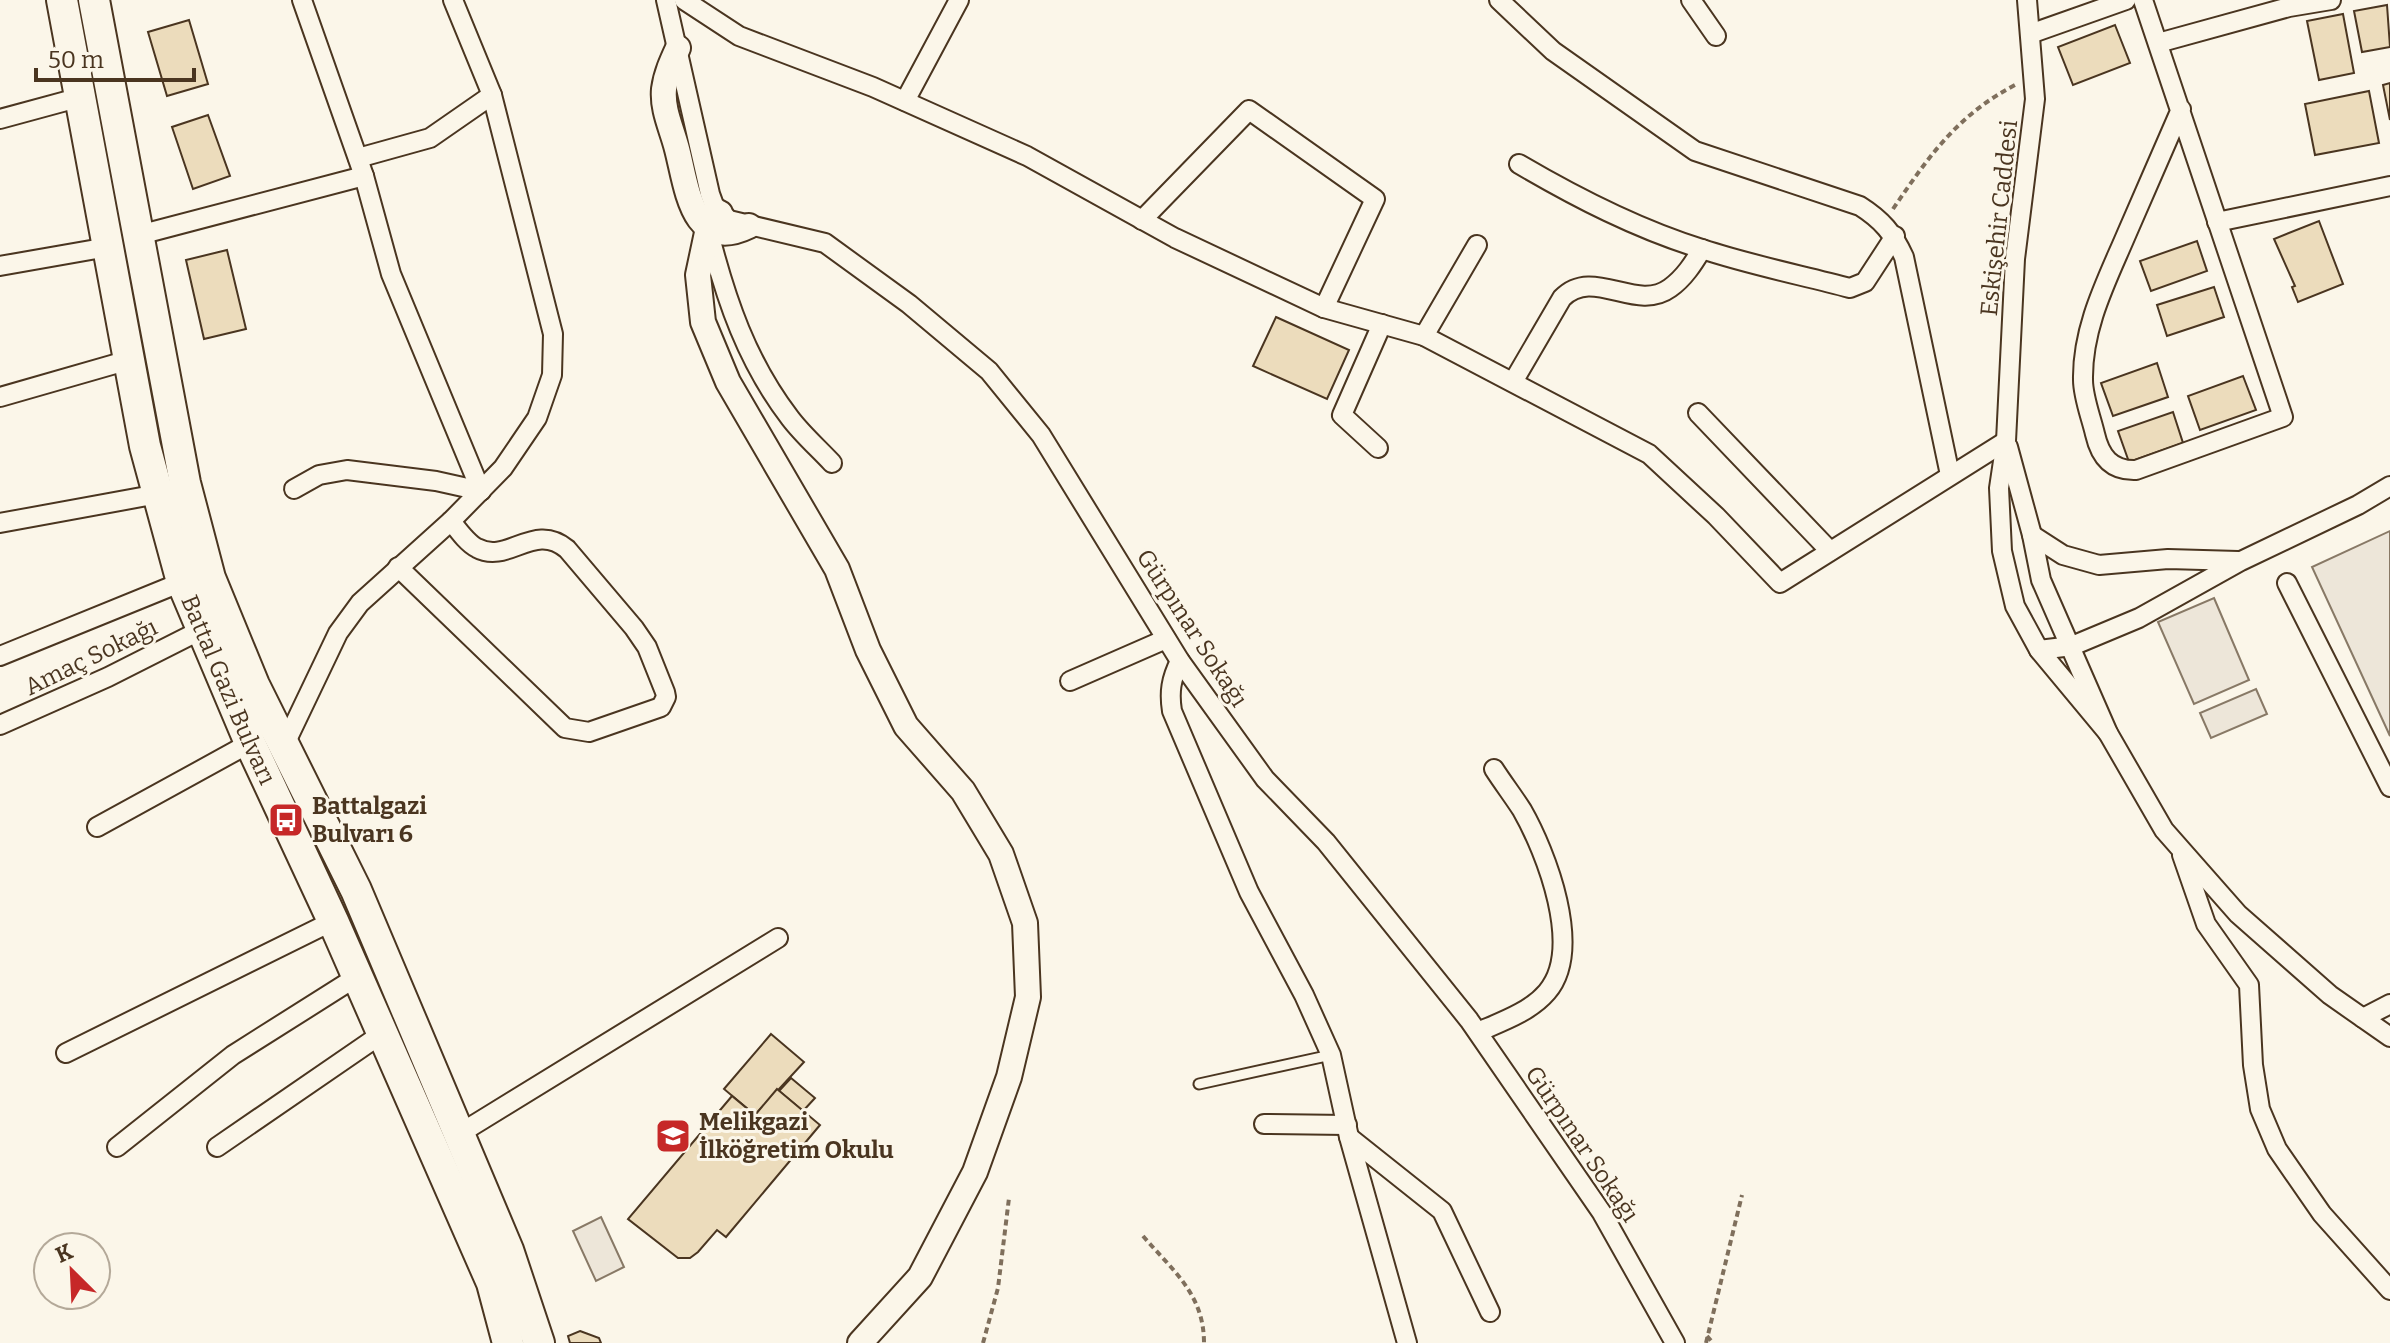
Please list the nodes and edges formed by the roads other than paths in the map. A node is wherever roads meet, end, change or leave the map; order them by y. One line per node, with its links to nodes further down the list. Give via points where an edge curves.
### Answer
1 (62, 0): 20 (main road, Battal Gazi Bulvarı)
2 (94, 0): 33 (main road, Battal Gazi Bulvarı)
3 (302, 0): 24 (street)
4 (453, 0): 19 (street)
5 (666, 0): 18 (street)
6 (684, 0): 21 (street, via 739,36)
7 (959, 0): 21 (street)
8 (1499, 0): 32 (street, via 1553,51 1695,151 1860,206)
9 (1691, 0): 16 (street)
10 (2027, 0): 15 (street, Eskişehir Caddesi)
11 (2126, 0): 15 (street)
12 (2143, 0): 17 (street)
13 (2331, 0): 14 (street)
14 (2289, 4): 17 (street)
15 (2030, 34): 45 (street, Eskişehir Caddesi, via 2035,99 2015,259)
16 (1716, 36)
17 (2158, 43): 22 (street)
18 (678, 48): 29 (street, via 668,68 666,112 694,214)
19 (492, 95): 24 (street, via 430,138); 51 (street, via 553,334 552,375 537,418)
20 (81, 97): 23 (street); 35 (main road, Battal Gazi Bulvarı)
21 (905, 101): 28 (street, via 1027,156)
22 (2181, 109): 30 (street); 30 (street, via 2087,336 2082,383 2100,452 2120,469 2136,470 2283,417)
23 (0, 119)
24 (358, 158): 26 (street)
25 (1519, 164): 36 (street, via 1585,203)
26 (364, 176): 33 (street); 51 (street, via 391,274)
27 (2390, 186): 30 (street)
28 (1142, 220): 38 (street); 38 (street, via 1249,110 1375,199)
29 (714, 221): 31 (street, via 729,233); 47 (street, via 725,295 751,359 790,419); 96 (street, via 698,275 703,322 728,382 837,569 868,650 906,726 963,791 1001,854 1025,923 1028,997 1009,1077 975,1172 920,1277)
30 (2217, 222)
31 (749, 226): 62 (street, Gürpınar Sokağı, via 825,243 989,371 1041,435)
32 (1889, 229): 36 (street, via 1865,282 1856,288); 48 (street, via 1904,257)
33 (139, 235): 71 (main road, Battal Gazi Bulvarı, via 185,483 210,578)
34 (1477, 245): 40 (street)
35 (108, 247): 37 (street); 41 (main road, Battal Gazi Bulvarı)
36 (1702, 249): 42 (street, via 1687,273 1654,295 1589,285 1569,290)
37 (0, 266)
38 (1324, 308): 39 (street)
39 (1382, 324): 40 (street); 46 (street, via 1342,415)
40 (1424, 336): 42 (street)
41 (129, 360): 43 (street); 52 (main road, Battal Gazi Bulvarı)
42 (1513, 382): 56 (street, via 1649,454 1780,583)
43 (0, 397)
44 (1698, 413): 56 (street)
45 (2006, 441): 48 (street); 55 (street, Eskişehir Caddesi); 64 (street, Eskişehir Caddesi, via 1999,488 2002,551 2015,606)
46 (1378, 448)
47 (832, 463)
48 (1950, 475): 56 (street)
49 (2390, 486): 57 (street)
50 (294, 489): 51 (street, via 319,475 347,470)
51 (481, 491): 53 (street)
52 (158, 494): 54 (street); 59 (main road, Battal Gazi Bulvarı)
53 (451, 521): 58 (street); 58 (street, via 482,551 503,551 545,538 567,549 647,647 665,692 661,707 589,732 565,728)
54 (0, 523)
55 (2032, 535): 57 (street, via 2063,555 2099,565 2168,559); 63 (street, Eskişehir Caddesi, via 2041,580)
56 (1830, 551)
57 (2241, 561): 63 (street, via 2139,618)
58 (398, 567): 71 (street, via 338,633)
59 (182, 582): 61 (main road, Battal Gazi Bulvarı); 65 (street)
60 (2287, 583): 73 (street)
61 (201, 630): 68 (street, Amaç Sokağı); 70 (main road, Battal Gazi Bulvarı)
62 (1166, 639): 66 (street, Gürpınar Sokağı); 67 (street)
63 (2072, 646): 64 (street); 69 (street, Eskişehir Caddesi)
64 (2039, 650): 69 (street, Eskişehir Caddesi)
65 (0, 656)
66 (1180, 661): 81 (street, Gürpınar Sokağı, via 1265,779 1326,842); 85 (street, via 1171,685 1172,711 1249,892)
67 (1070, 681)
68 (0, 725)
69 (2108, 733): 75 (street, Eskişehir Caddesi, via 2164,830)
70 (250, 743): 74 (street); 76 (main road, Battal Gazi Bulvarı)
71 (284, 746): 89 (main road, Battal Gazi Bulvarı, via 356,890)
72 (1494, 769): 81 (street, via 1544,857 1559,911 1561,960 1546,993 1514,1017)
73 (2390, 787)
74 (97, 827)
75 (2179, 846): 80 (street, Eskişehir Caddesi, via 2238,914); 92 (street, via 2206,924 2249,985 2260,1109 2277,1149 2322,1214)
76 (333, 921): 78 (main road, Battal Gazi Bulvarı); 84 (street)
77 (778, 938): 89 (street)
78 (358, 976): 82 (main road, Battal Gazi Bulvarı); 90 (street, via 233,1055)
79 (2390, 1004): 80 (street)
80 (2363, 1018): 83 (street, Eskişehir Caddesi)
81 (1478, 1032): 98 (street, Gürpınar Sokağı, via 1602,1213)
82 (383, 1033): 91 (street); 94 (main road, Battal Gazi Bulvarı, via 492,1283)
83 (2390, 1037)
84 (66, 1053)
85 (1331, 1055): 86 (lane); 88 (street)
86 (1199, 1084)
87 (1264, 1124): 88 (street)
88 (1348, 1131): 93 (street, via 1442,1211); 97 (street)
89 (459, 1134): 95 (main road, Battal Gazi Bulvarı, via 508,1250)
90 (117, 1147)
91 (217, 1147)
92 (2390, 1290)
93 (1490, 1312)
94 (508, 1343)
95 (539, 1343)
96 (860, 1343)
97 (1407, 1343)
98 (1675, 1343)

